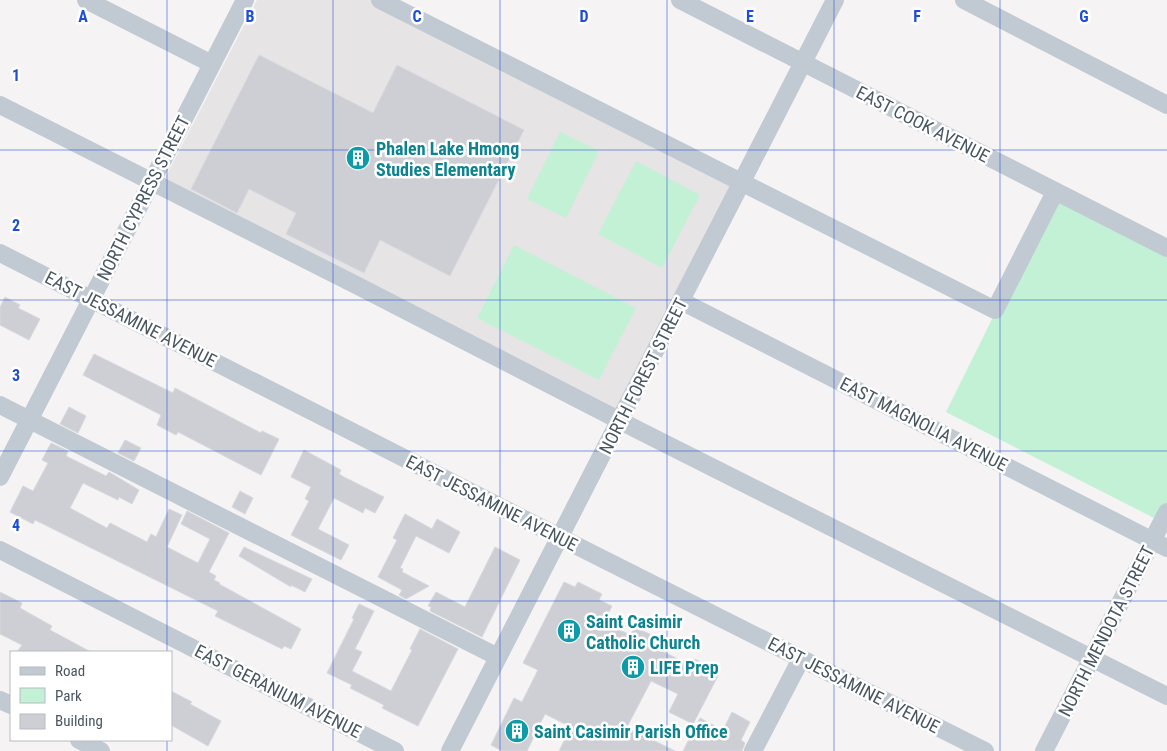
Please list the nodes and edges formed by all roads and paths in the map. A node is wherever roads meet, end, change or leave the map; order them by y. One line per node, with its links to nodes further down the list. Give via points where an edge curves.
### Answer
1 (86, 0): 8 (street)
2 (244, 0): 8 (street, NORTH CYPRESS STREET)
3 (380, 0): 12 (street)
4 (680, 0): 7 (street, EAST COOK AVENUE)
5 (835, 0): 7 (street, NORTH FOREST STREET)
6 (964, 0): 10 (street)
7 (803, 62): 12 (street, NORTH FOREST STREET); 13 (street, EAST COOK AVENUE)
8 (212, 64): 11 (street, NORTH CYPRESS STREET)
9 (0, 105): 11 (street)
10 (1167, 105)
11 (152, 182): 16 (street, NORTH CYPRESS STREET); 20 (street)
12 (742, 182): 13 (street, via 995,310); 17 (street, NORTH FOREST STREET)
13 (1056, 192): 14 (street, EAST COOK AVENUE)
14 (1167, 248)
15 (0, 253): 16 (street, EAST JESSAMINE AVENUE)
16 (91, 299): 19 (street, NORTH CYPRESS STREET); 23 (street, EAST JESSAMINE AVENUE)
17 (681, 301): 20 (street, NORTH FOREST STREET); 24 (street, EAST MAGNOLIA AVENUE)
18 (0, 405): 19 (street)
19 (29, 420): 21 (street, NORTH CYPRESS STREET); 26 (street)
20 (620, 421): 23 (street, NORTH FOREST STREET); 27 (street)
21 (0, 477)
22 (1167, 512): 24 (street, NORTH MENDOTA STREET)
23 (560, 538): 26 (street, NORTH FOREST STREET); 28 (street, EAST JESSAMINE AVENUE)
24 (1160, 544): 27 (street, NORTH MENDOTA STREET)
25 (0, 550): 32 (street, EAST GERANIUM AVENUE)
26 (498, 657): 33 (street, NORTH FOREST STREET)
27 (1092, 658): 29 (street); 36 (street, NORTH MENDOTA STREET)
28 (800, 659): 34 (street); 35 (street, EAST JESSAMINE AVENUE)
29 (1167, 696)
30 (81, 741): 31 (street)
31 (101, 751)
32 (395, 751)
33 (450, 751)
34 (752, 751)
35 (985, 751)
36 (1044, 751)

